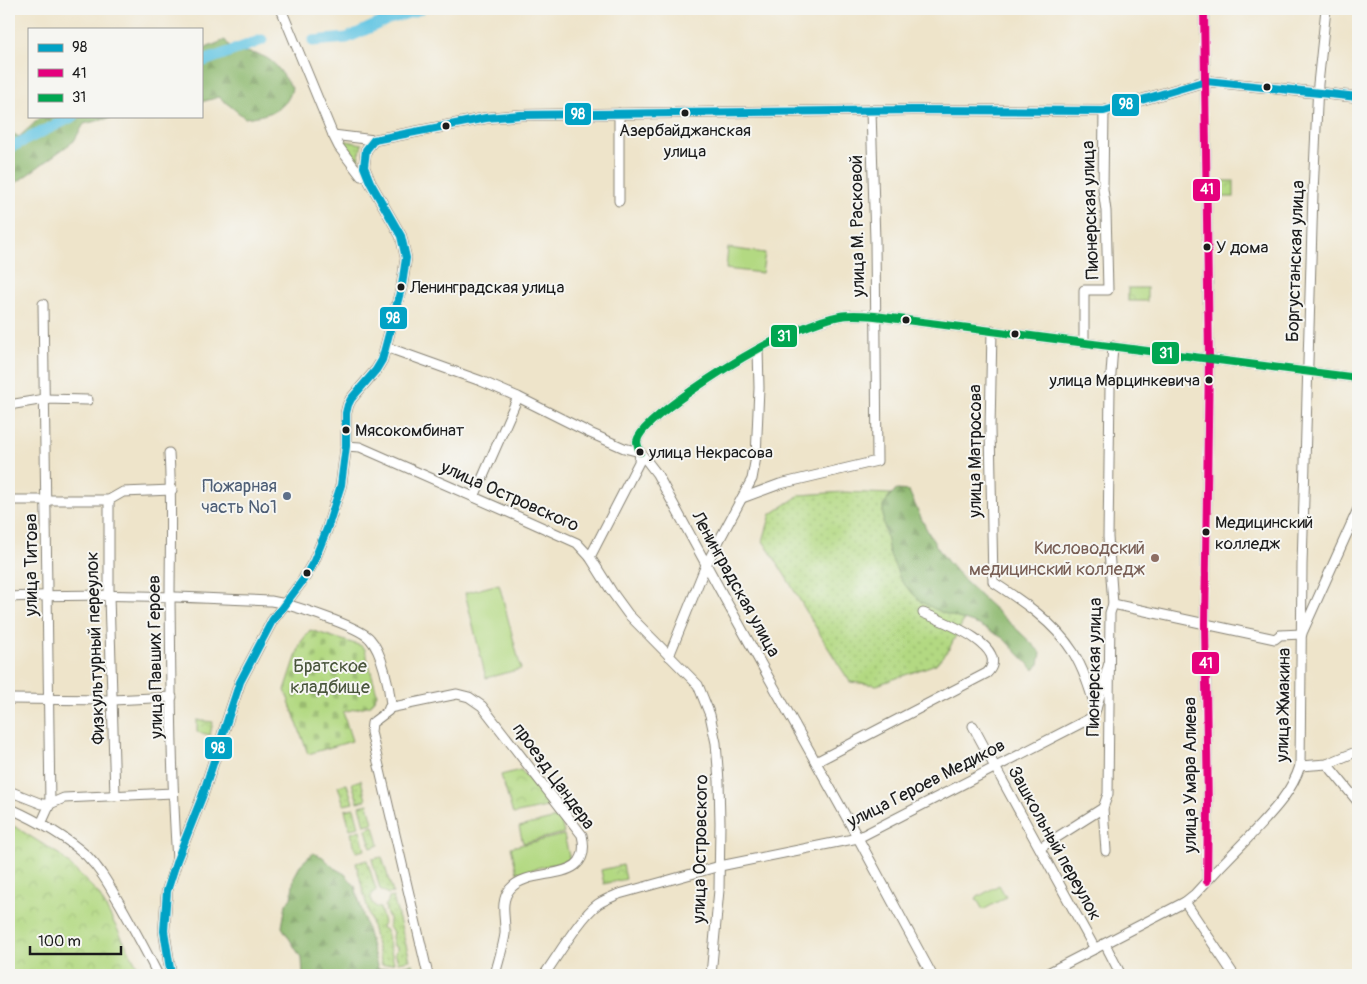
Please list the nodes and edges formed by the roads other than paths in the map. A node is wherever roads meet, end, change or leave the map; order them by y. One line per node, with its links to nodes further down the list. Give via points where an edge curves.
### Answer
1 (281, 9): 10 (street)
2 (1204, 9): 4 (street, улица Умара Алиева)
3 (1326, 9): 5 (street, Боргустанская улица)
4 (1206, 81): 5 (main road); 8 (main road); 21 (street, улица Умара Алиева)
5 (1317, 92): 6 (main road); 22 (street, Боргустанская улица)
6 (1358, 97)
7 (871, 111): 8 (main road); 9 (main road); 15 (street, улица М. Расковой)
8 (1104, 111): 17 (street, Пионерская улица, via 1103,189 1108,290 1084,290)
9 (619, 113): 11 (main road, via 486,118); 13 (street)
10 (333, 134): 11 (street); 12 (street, via 361,176)
11 (374, 140): 12 (main road, via 364,158)
12 (366, 174): 19 (main road, via 401,236 406,253 402,285)
13 (619, 201)
14 (43, 304): 25 (street, улица Титова)
15 (874, 316): 16 (street); 20 (street, via 840,316 801,329); 33 (street, улица М. Расковой, via 877,461 780,484)
16 (992, 330): 17 (street); 56 (street, улица Матросова, via 993,582 1026,604 1059,634 1084,672)
17 (1084, 342): 18 (street)
18 (1113, 346): 21 (street); 45 (street, Пионерская улица, via 1108,537)
19 (386, 347): 24 (street); 28 (main road, via 376,370 350,399)
20 (758, 349): 29 (street, via 664,410 637,441); 33 (street, via 756,457 752,480)
21 (1210, 359): 22 (street); 47 (street, улица Умара Алиева)
22 (1308, 371): 23 (street); 48 (street, Боргустанская улица)
23 (1358, 378)
24 (518, 397): 29 (street, via 590,434); 32 (street)
25 (45, 399): 26 (street); 27 (street); 34 (street, улица Титова)
26 (88, 400)
27 (9, 405)
28 (346, 446): 32 (street, улица Островского, via 360,447); 44 (main road, via 339,493 327,529 314,560)
29 (640, 452): 38 (street, via 639,462); 39 (street, Ленинградская улица, via 657,474)
30 (170, 453): 31 (street, улица Павших Героев)
31 (172, 490): 36 (street, via 123,492); 43 (street, улица Павших Героев)
32 (474, 496): 38 (street, улица Островского, via 577,544)
33 (742, 498): 39 (street)
34 (47, 499): 35 (street); 36 (street); 40 (street, улица Титова)
35 (9, 500)
36 (109, 500): 41 (street, Физкультурный переулок)
37 (1358, 509): 48 (street, улица Жмакина)
38 (590, 557): 49 (street, улица Островского, via 628,614)
39 (706, 565): 49 (street); 59 (street, Ленинградская улица)
40 (48, 595): 41 (street); 42 (street); 53 (street, улица Титова)
41 (109, 596): 43 (street); 54 (street, Физкультурный переулок)
42 (9, 597)
43 (170, 597): 44 (street); 51 (street, улица Павших Героев)
44 (285, 603): 55 (street, via 350,627 369,638 380,657 390,692); 74 (main road, via 240,682 202,797)
45 (1113, 604): 47 (street); 50 (street, Пионерская улица)
46 (923, 613): 59 (street, via 960,629 982,644 992,656 992,668 988,673)
47 (1204, 624): 48 (street, via 1275,639 1280,635); 76 (street, улица Умара Алиева, via 1208,806)
48 (1302, 634): 61 (street, улица Жмакина)
49 (669, 656): 75 (street, улица Островского, via 698,685 710,715 718,765)
50 (1109, 663): 56 (street); 69 (street, Пионерская улица, via 1108,794)
51 (172, 698): 54 (street); 64 (street, улица Павших Героев)
52 (9, 699): 53 (street)
53 (48, 699): 54 (street); 67 (street, улица Титова)
54 (113, 700): 65 (street, Физкультурный переулок)
55 (389, 708): 82 (street, via 372,723 371,732); 83 (street, проезд Цандера, via 457,694 469,697 482,706 582,835 583,856 578,864 568,870 523,880 510,889 504,900 505,934)
56 (1096, 709): 62 (street, улица Героев Медиков, via 1087,720)
57 (973, 726): 62 (street, Зашкольный переулок)
58 (1358, 751): 60 (street)
59 (816, 762): 71 (street, Ленинградская улица)
60 (1327, 764): 61 (street); 66 (street)
61 (1300, 766): 76 (street, улица Жмакина, via 1296,779 1273,809)
62 (994, 767): 71 (street, улица Героев Медиков); 72 (street, Зашкольный переулок)
63 (9, 791): 67 (street)
64 (173, 794): 65 (street); 74 (street, улица Павших Героев)
65 (116, 796): 67 (street, via 64,798)
66 (1358, 802)
67 (50, 804): 70 (street, улица Титова)
68 (9, 808): 70 (street)
69 (1103, 808): 72 (street); 73 (street, Пионерская улица)
70 (41, 824): 80 (street, via 82,852 102,874)
71 (858, 838): 75 (street, улица Героев Медиков); 86 (street, Ленинградская улица)
72 (1040, 848): 79 (street, Зашкольный переулок)
73 (1106, 851)
74 (177, 860): 81 (main road, via 167,891 164,931)
75 (720, 866): 84 (street, улица Героев Медиков, via 619,894 597,904); 85 (street, улица Островского)
76 (1206, 881): 77 (street, улица Жмакина)
77 (1185, 902): 78 (street, улица Жмакина); 89 (street)
78 (1105, 944): 79 (street, улица Жмакина); 88 (street)
79 (1095, 949): 87 (street, улица Жмакина)
80 (158, 975)
81 (171, 975)
82 (428, 975)
83 (495, 975)
84 (544, 975)
85 (711, 975)
86 (932, 975)
87 (1044, 975)
88 (1121, 975)
89 (1234, 975)

